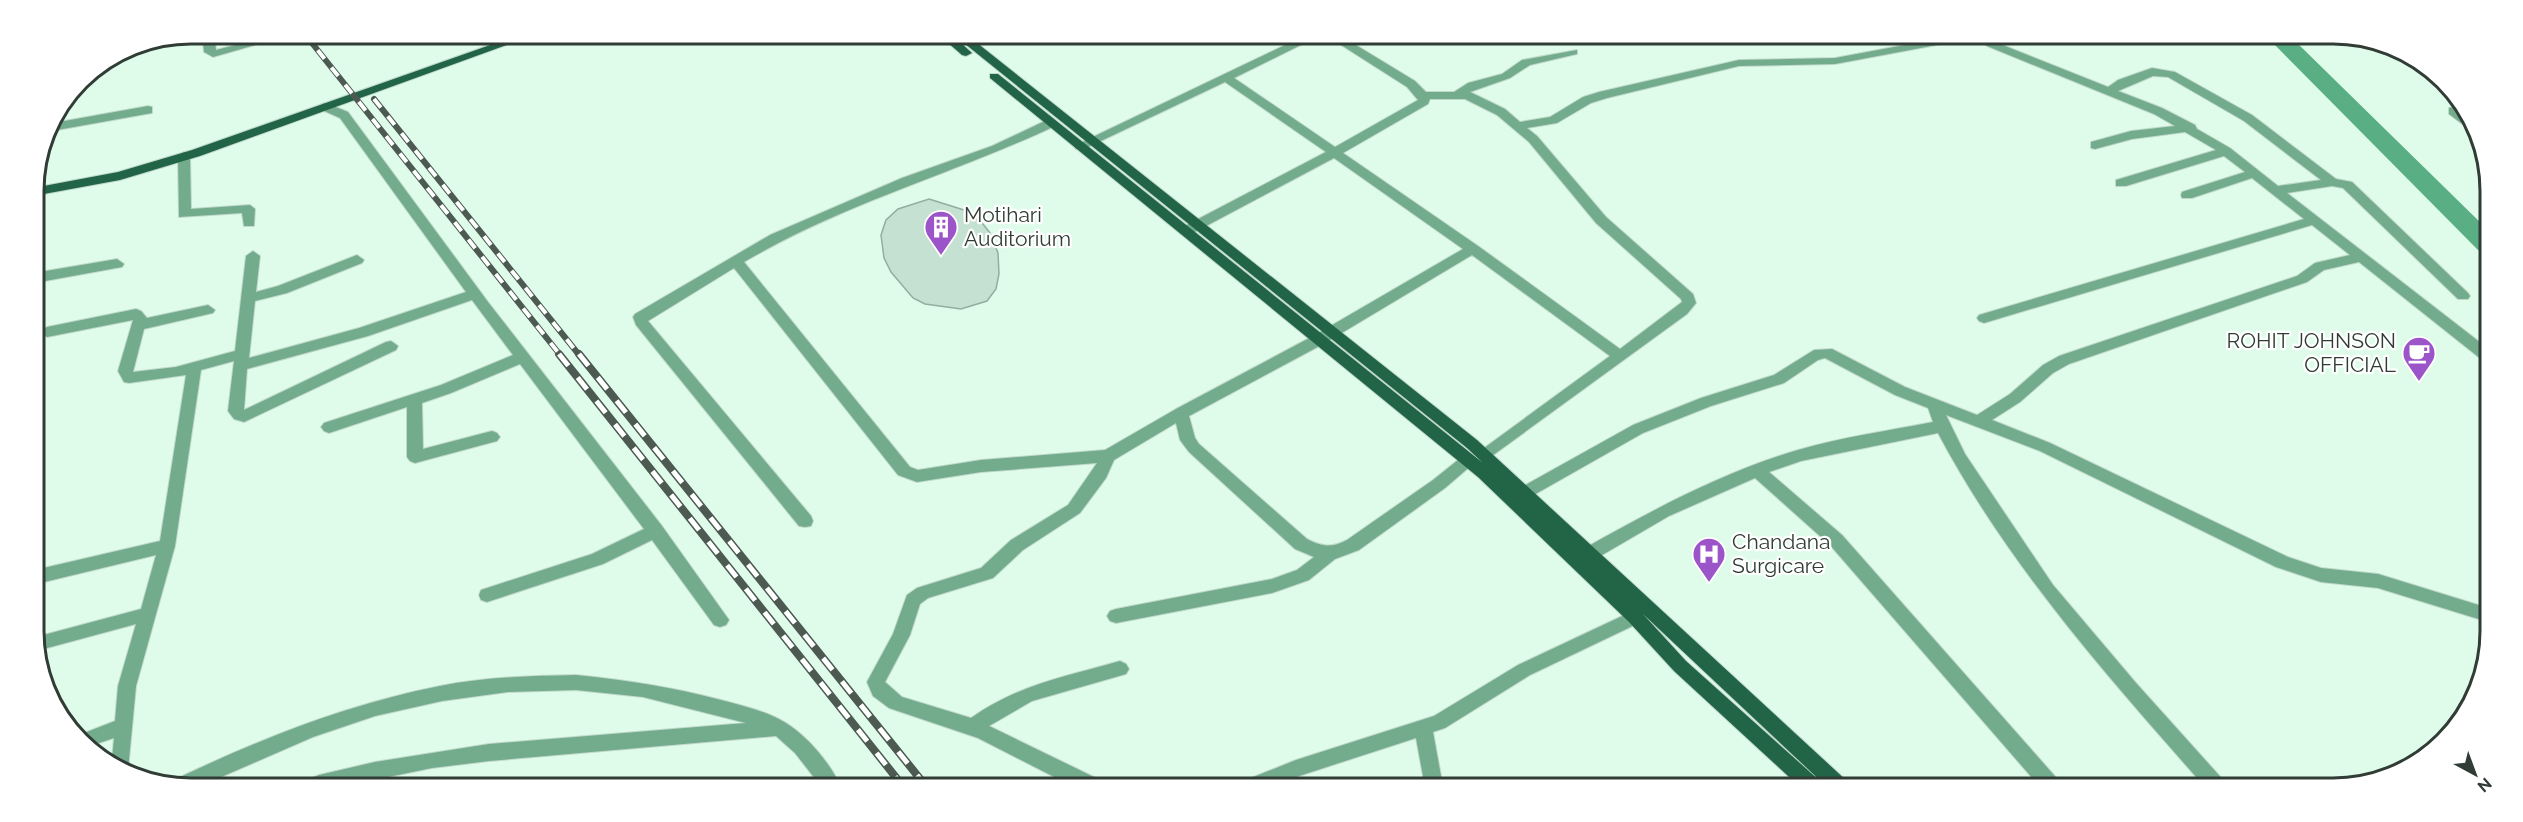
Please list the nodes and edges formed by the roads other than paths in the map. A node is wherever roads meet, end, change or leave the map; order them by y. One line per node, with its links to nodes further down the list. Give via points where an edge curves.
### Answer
1 (209, 44): 2 (street, via 213,54)
2 (251, 44)
3 (485, 44): 31 (main road, via 186,150 104,174)
4 (503, 44): 16 (main road)
5 (956, 44): 20 (main road)
6 (971, 44): 24 (main road)
7 (1296, 44): 12 (street)
8 (1346, 44): 15 (street, via 1411,84)
9 (1926, 44): 22 (street, via 1835,61 1739,63 1603,94 1553,120)
10 (1997, 44): 13 (street)
11 (1573, 52): 14 (street, via 1526,62 1506,76)
12 (1226, 78): 24 (street); 27 (street)
13 (2109, 91): 23 (street); 30 (street, via 2152,72 2171,74 2253,121)
14 (1459, 93): 15 (street); 22 (street, via 1492,106)
15 (1423, 96): 27 (street, via 1420,106)
16 (326, 107): 28 (main road); 46 (street, via 344,115)
17 (148, 110): 21 (street)
18 (2453, 111): 19 (street)
19 (2458, 115)
20 (1051, 123): 24 (main road); 43 (street, via 996,149 823,216)
21 (59, 126)
22 (1518, 126): 57 (street, via 1590,209 1688,297 1689,303 1682,311)
23 (2191, 128): 25 (street, via 2131,135); 26 (street)
24 (1087, 143): 38 (main road)
25 (2095, 145)
26 (2226, 151): 29 (street); 32 (street)
27 (1334, 153): 38 (street); 39 (street)
28 (184, 156): 33 (main road, via 96,182); 37 (street, via 184,214 244,207 248,209)
29 (2255, 173): 34 (street); 35 (street)
30 (2332, 182): 34 (street); 47 (street, via 2350,188)
31 (44, 183)
32 (2121, 183)
33 (44, 190)
34 (2277, 190): 36 (street)
35 (2187, 195)
36 (2315, 220): 41 (street); 50 (street)
37 (249, 223)
38 (1193, 228): 53 (main road)
39 (1473, 249): 53 (street); 57 (street)
40 (253, 256): 48 (street)
41 (2362, 257): 55 (street); 63 (street, via 2320,266 2302,279 2064,360)
42 (357, 260): 48 (street, via 282,290)
43 (735, 260): 68 (street, via 908,474); 72 (street, via 642,315 640,320)
44 (117, 264): 45 (street)
45 (44, 276)
46 (474, 294): 56 (street); 58 (street, via 355,334)
47 (2463, 296)
48 (250, 298): 58 (street)
49 (208, 310): 51 (street)
50 (1984, 318)
51 (138, 325): 52 (street, via 140,317 132,314); 59 (street, via 126,376 161,375)
52 (47, 332)
53 (1326, 335): 62 (street); 67 (main road); 69 (main road)
54 (391, 346): 58 (street, via 244,416 236,411)
55 (2480, 350)
56 (524, 356): 60 (street); 73 (street)
57 (1619, 356): 67 (street)
58 (241, 360): 59 (street)
59 (194, 368): 74 (street)
60 (414, 400): 65 (street); 66 (street, via 415,457)
61 (1935, 406): 63 (street); 64 (street); 71 (street, via 1832,355 1819,353 1779,379 1638,429)
62 (1180, 413): 68 (street); 76 (street, via 1188,440 1211,466 1301,544)
63 (1978, 421): 79 (street, via 2045,447 2282,562 2321,575 2378,581)
64 (1942, 426): 70 (street, via 1800,455); 101 (street, via 1959,459 2047,590)
65 (329, 427)
66 (492, 436)
67 (1485, 454): 71 (main road)
68 (1108, 456): 86 (street, via 1074,509 1017,545 987,573 923,593 910,606 877,687 892,700)
69 (1468, 460): 76 (street, via 1353,545); 82 (main road)
70 (1757, 470): 75 (street, via 1663,512); 100 (street, via 1836,540)
71 (1526, 492): 75 (main road)
72 (805, 521)
73 (656, 531): 78 (street, via 597,559); 83 (street)
74 (167, 546): 77 (street); 80 (street)
75 (1590, 553): 99 (main road)
76 (1329, 555): 81 (street, via 1303,575 1272,586)
77 (44, 575)
78 (487, 595)
79 (2480, 612)
80 (147, 614): 84 (street); 87 (street, via 127,686)
81 (1116, 616)
82 (1635, 616): 89 (street, via 1524,670); 98 (main road, via 1680,666)
83 (720, 620)
84 (44, 642)
85 (1120, 669): 86 (street, via 1028,694)
86 (973, 727): 95 (street)
87 (123, 728): 90 (street); 91 (street)
88 (779, 728): 92 (street, via 659,691 612,684 519,682 433,693 372,708 278,741); 93 (street, via 692,738 540,746 403,765); 94 (street, via 802,748)
89 (1423, 729): 96 (street); 97 (street)
90 (90, 738)
91 (121, 761)
92 (198, 778)
93 (346, 778)
94 (826, 778)
95 (1074, 778)
96 (1272, 778)
97 (1432, 778)
98 (1802, 778)
99 (1830, 778)
100 (2044, 778)
101 (2209, 778)

